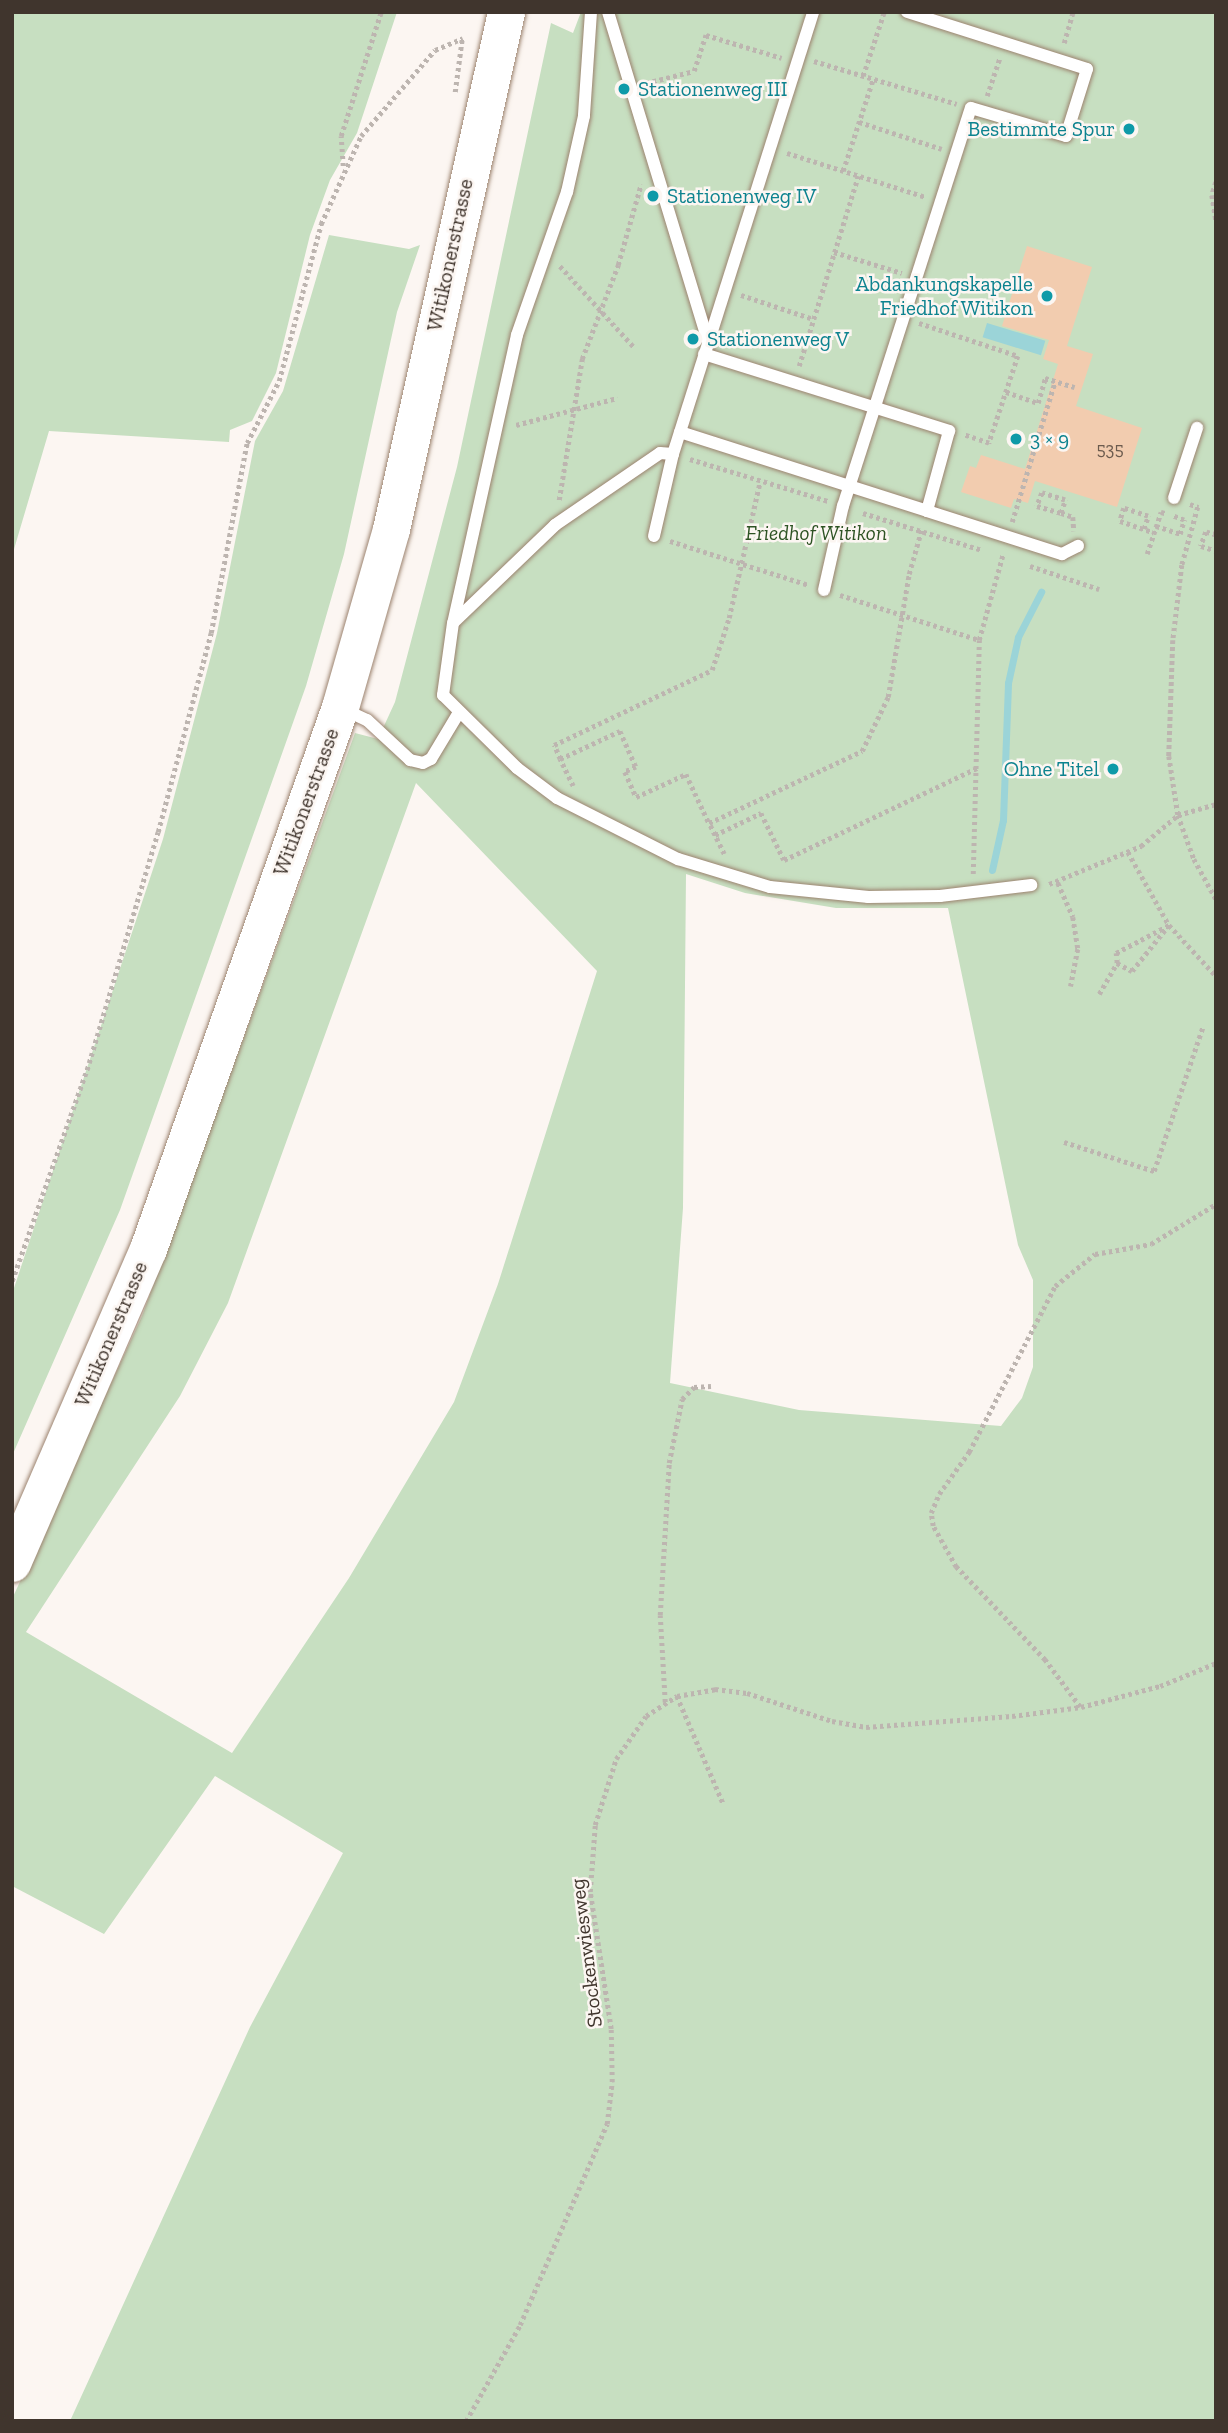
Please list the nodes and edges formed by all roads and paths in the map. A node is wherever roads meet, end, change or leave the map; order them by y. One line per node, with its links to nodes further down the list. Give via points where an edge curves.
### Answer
1 (381, 12): 21 (path, via 341,136)
2 (506, 12): 74 (main road, Witikonerstrasse, via 391,529)
3 (591, 12): 27 (lane, via 584,116 568,192)
4 (608, 12): 14 (lane)
5 (813, 12): 10 (lane)
6 (884, 12): 12 (path)
7 (907, 12): 9 (lane)
8 (1073, 12): 11 (path)
9 (1004, 43): 11 (lane); 16 (path)
10 (798, 59): 12 (path); 14 (path, via 706,35 694,71); 18 (lane)
11 (1059, 60): 16 (lane, via 1087,69 1066,136)
12 (863, 76): 13 (path)
13 (873, 79): 16 (path); 17 (path)
14 (632, 87): 19 (lane)
15 (452, 107): 21 (path, via 463,38 435,50 361,136)
16 (977, 109): 20 (lane)
17 (859, 122): 20 (path); 22 (path)
18 (770, 147): 22 (path); 30 (lane)
19 (648, 149): 31 (path, via 618,265); 35 (lane)
20 (956, 154): 25 (lane)
21 (344, 167): 97 (path, via 321,224 279,381 247,443 211,633 158,831 89,1063)
22 (843, 171): 23 (path)
23 (858, 176): 25 (path); 28 (path)
24 (1216, 182): 26 (path, via 1212,195)
25 (941, 202): 29 (lane)
26 (1216, 221)
27 (548, 252): 31 (path); 44 (lane, via 517,335)
28 (834, 252): 29 (path); 33 (path)
29 (916, 277): 32 (lane)
30 (725, 289): 33 (path); 35 (lane)
31 (599, 311): 34 (path); 42 (path)
32 (903, 318): 39 (path, via 1018,356); 41 (lane)
33 (813, 319): 36 (path)
34 (634, 347)
35 (706, 348): 36 (lane); 46 (lane)
36 (794, 382): 41 (lane)
37 (1055, 382): 38 (path); 39 (path, via 1045,379 1038,403); 52 (path)
38 (1075, 387)
39 (1006, 392): 45 (path, via 989,443)
40 (617, 398): 42 (path)
41 (874, 407): 45 (lane); 50 (lane)
42 (571, 411): 44 (path); 57 (path)
43 (1197, 428): 51 (lane)
44 (494, 430): 73 (lane)
45 (950, 431): 55 (lane)
46 (680, 432): 47 (lane); 48 (lane)
47 (673, 454): 49 (path); 57 (lane, via 660,453); 63 (lane)
48 (768, 460): 49 (path); 50 (lane)
49 (760, 481): 53 (path); 76 (path, via 729,618 712,670 554,745)
50 (849, 486): 53 (lane); 55 (lane)
51 (1174, 498)
52 (1018, 504)
53 (843, 506): 60 (path); 72 (lane)
54 (1198, 507): 79 (path, via 1182,565 1173,640 1169,756)
55 (927, 511): 60 (path); 64 (lane)
56 (1061, 513): 56 (path, via 1037,506 1042,493 1065,500); 65 (path, via 1073,517)
57 (555, 526): 73 (lane)
58 (1156, 526): 58 (path, via 1161,512 1184,520 1180,534); 61 (path)
59 (1144, 530): 59 (path, via 1120,522 1124,508 1148,516); 61 (path)
60 (921, 532): 68 (path); 81 (path, via 909,574 888,697 862,751)
61 (1154, 533): 67 (path)
62 (1216, 535): 66 (path, via 1206,531 1201,546)
63 (654, 536)
64 (1006, 537): 65 (lane, via 1062,554); 68 (path)
65 (1078, 546)
66 (1216, 551)
67 (1147, 554)
68 (1002, 556): 69 (path); 77 (path, via 979,640 975,702)
69 (1014, 561)
70 (1026, 565): 71 (path)
71 (1099, 589)
72 (824, 590)
73 (453, 623): 75 (lane, via 443,695)
74 (340, 707): 75 (lane, via 367,720 410,760 423,763 431,759); 99 (main road, Witikonerstrasse, via 148,1249)
75 (458, 714): 80 (lane, via 517,768)
76 (560, 760): 80 (path); 81 (path, via 620,731 636,767 625,772 636,797 686,774)
77 (979, 767): 82 (path, via 784,860 761,813); 87 (path)
78 (1216, 804): 79 (path)
79 (1178, 815): 83 (path); 88 (path, via 1194,859)
80 (587, 816): 84 (lane, via 678,859)
81 (709, 823): 82 (path)
82 (715, 835): 84 (path)
83 (1128, 852): 85 (path); 89 (path)
84 (734, 877): 87 (lane, via 770,887 868,897)
85 (1058, 883): 86 (path); 92 (path, via 1073,917 1078,949)
86 (1031, 885): 87 (lane)
87 (972, 892)
88 (1216, 899)
89 (1169, 925): 90 (path, via 1116,953); 90 (path, via 1132,971); 91 (path)
90 (1117, 963): 93 (path)
91 (1216, 976)
92 (1071, 986)
93 (1099, 994)
94 (1203, 1026): 95 (path, via 1154,1171)
95 (1065, 1142)
96 (1216, 1204): 103 (path, via 1151,1244 1095,1254 1055,1286 969,1452 931,1513 933,1526 956,1567 1045,1660)
97 (12, 1281)
98 (711, 1386): 102 (path, via 694,1387 682,1399 669,1462 660,1615)
99 (12, 1563)
100 (1216, 1663): 103 (path, Stockenwiesweg, via 1160,1686)
101 (677, 1696): 102 (path, Stockenwiesweg); 103 (path, Stockenwiesweg, via 715,1689 747,1693 866,1727); 104 (path)
102 (665, 1702): 105 (path, Stockenwiesweg, via 629,1735 594,1825 590,1892 611,2029 607,2124 520,2325)
103 (1081, 1707)
104 (723, 1803)
105 (466, 2421)

